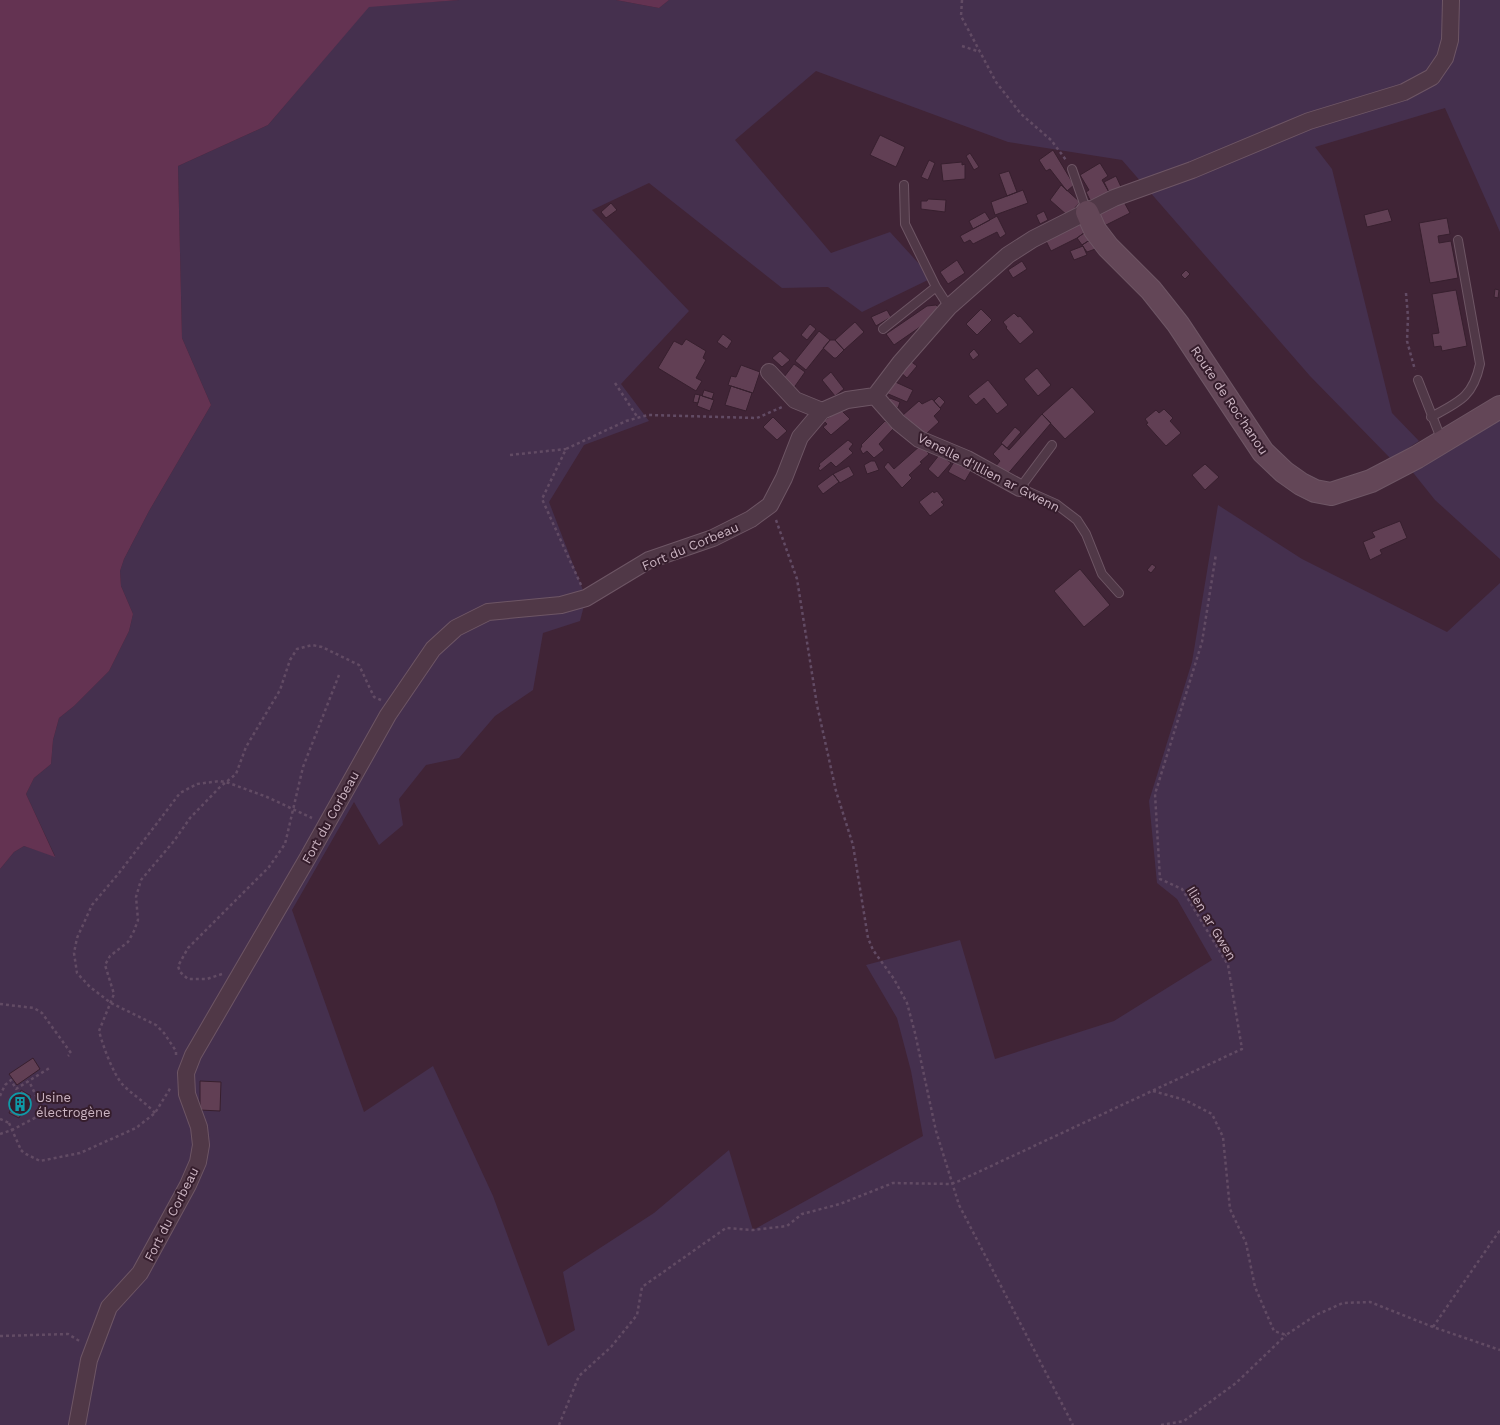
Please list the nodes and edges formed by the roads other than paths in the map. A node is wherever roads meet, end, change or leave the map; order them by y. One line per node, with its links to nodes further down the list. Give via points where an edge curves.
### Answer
1 (1452, 0): 4 (street, via 1450,40 1445,58 1432,77 1404,92 1309,121 1192,170 1114,198)
2 (1072, 169): 4 (lane)
3 (904, 185): 6 (lane, via 905,224)
4 (1087, 212): 7 (street, via 1033,239 1008,255); 15 (street, Route de Roc'hanou, via 1095,230 1108,247 1151,290 1178,324 1263,452 1301,484 1315,491 1331,494 1347,490 1372,481)
5 (1458, 240): 14 (lane, via 1480,364 1477,378 1466,396)
6 (936, 287): 7 (lane); 8 (lane)
7 (949, 307): 11 (street)
8 (883, 329)
9 (769, 372): 13 (street, via 795,400)
10 (1418, 380): 14 (lane)
11 (875, 396): 13 (street, via 847,400); 17 (street, Venelle d'Illien ar Gwenn, via 898,422 919,439 968,459)
12 (1500, 407): 15 (street, Route de Roc'hanou)
13 (822, 411): 19 (street, Fort du Corbeau, via 800,437 770,506 751,520 713,538 649,560 586,598 561,605 488,612 456,628 433,649 395,704 193,1055 186,1073 187,1094 199,1127 201,1145 198,1162 140,1273 109,1307 92,1350)
14 (1431, 417): 15 (lane)
15 (1442, 442)
16 (1052, 445): 17 (lane)
17 (1020, 488): 18 (lane, Venelle d'Illien ar Gwenn, via 1056,504 1077,520 1086,534 1102,574)
18 (1119, 594)
19 (77, 1425)

